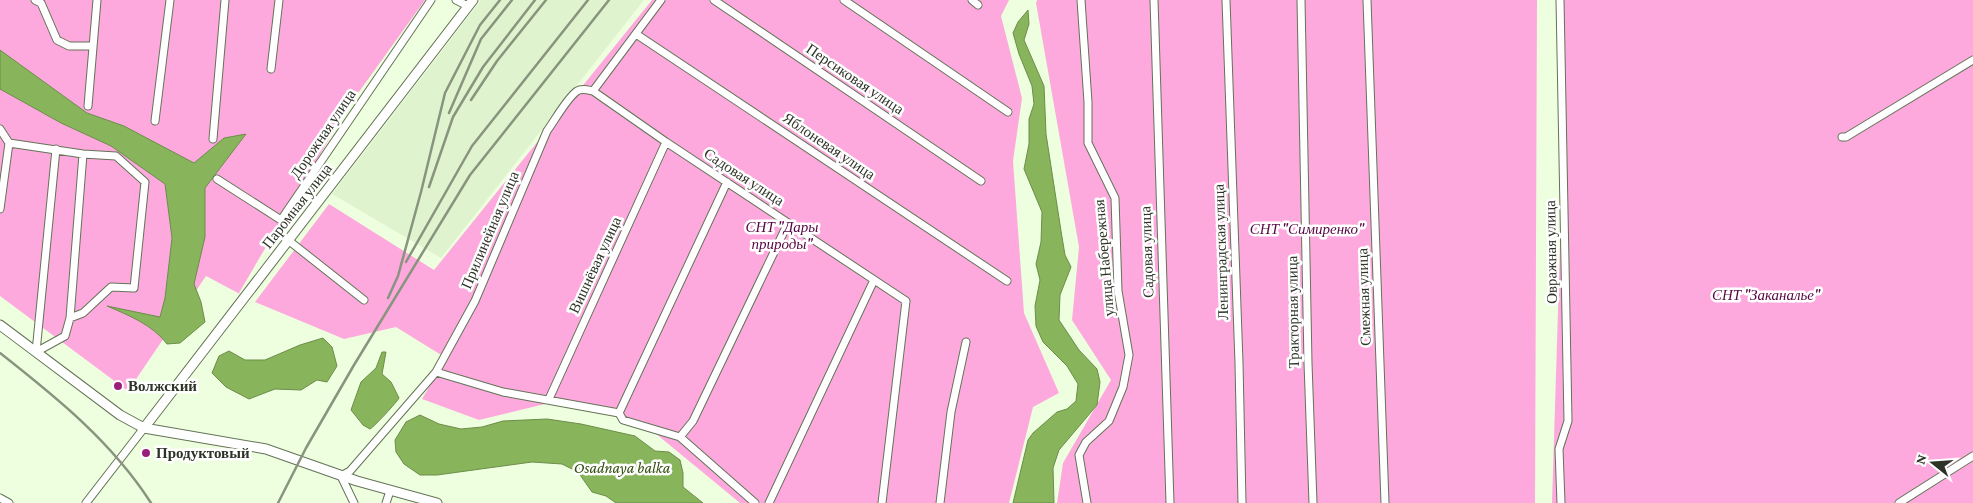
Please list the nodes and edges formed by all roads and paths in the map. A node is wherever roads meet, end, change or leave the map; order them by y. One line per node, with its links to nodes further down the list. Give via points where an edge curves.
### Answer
1 (35, 0): 19 (street, via 41,3 57,40 69,46)
2 (97, 0): 19 (street)
3 (170, 0): 25 (street)
4 (225, 0): 28 (street)
5 (279, 0): 21 (street)
6 (431, 0): 33 (street, Дорожная улица, via 281,220)
7 (456, 0): 17 (street)
8 (661, 0): 18 (street)
9 (714, 0): 34 (street, Персиковая улица)
10 (844, 0): 24 (street)
11 (1081, 0): 64 (street, улица Набережная, via 1088,143 1115,198 1118,291 1129,355 1123,387 1109,422 1086,442 1079,455)
12 (1154, 0): 65 (street, Садовая улица)
13 (1226, 0): 66 (street, Ленинградская улица)
14 (1301, 0): 67 (street, Тракторная улица)
15 (1367, 0): 68 (street, Смежная улица)
16 (1560, 0): 69 (street, Овражная улица, via 1568,421 1559,449)
17 (470, 3): 38 (street, Паромная улица)
18 (636, 34): 22 (street); 40 (street, Яблоневая улица)
19 (93, 46): 23 (street)
20 (1973, 60): 27 (street)
21 (271, 69)
22 (593, 92): 30 (street, Садовая улица); 46 (street, Прилинейная улица, via 586,89 578,91 547,131 475,300)
23 (88, 106)
24 (1008, 112)
25 (155, 121)
26 (0, 129): 29 (street)
27 (1842, 137)
28 (213, 139)
29 (9, 142): 31 (street); 36 (street)
30 (666, 142): 35 (street, Садовая улица); 47 (street, Вишнёвая улица)
31 (56, 149): 32 (street); 45 (street)
32 (83, 154): 42 (street); 42 (street, via 116,156 145,182 134,288 112,287 83,313)
33 (217, 180)
34 (981, 180)
35 (727, 182): 37 (street, Садовая улица); 48 (street)
36 (0, 209)
37 (788, 223): 39 (street, Садовая улица); 50 (street, via 693,421)
38 (288, 240): 41 (street); 49 (street, Паромная улица)
39 (874, 280): 61 (street); 62 (street, Садовая улица, via 906,301)
40 (1007, 281)
41 (364, 300)
42 (70, 318): 45 (street, via 65,336)
43 (0, 325): 45 (street)
44 (966, 342): 63 (street, via 951,412)
45 (36, 352): 49 (street, via 120,415)
46 (436, 372): 47 (street, via 503,392); 52 (street, Прилинейная улица, via 350,471)
47 (549, 399): 48 (street)
48 (619, 413): 50 (street, via 623,420)
49 (144, 428): 52 (street, via 266,449); 56 (street)
50 (680, 437): 60 (street)
51 (1973, 456): 70 (street)
52 (342, 476): 53 (street); 57 (street)
53 (390, 491): 58 (street); 59 (street)
54 (0, 498): 55 (street)
55 (9, 503)
56 (86, 503)
57 (354, 503)
58 (386, 503)
59 (438, 503)
60 (755, 503)
61 (770, 503)
62 (882, 503)
63 (940, 503)
64 (1087, 503)
65 (1170, 503)
66 (1242, 503)
67 (1313, 503)
68 (1385, 503)
69 (1561, 503)
70 (1899, 503)

